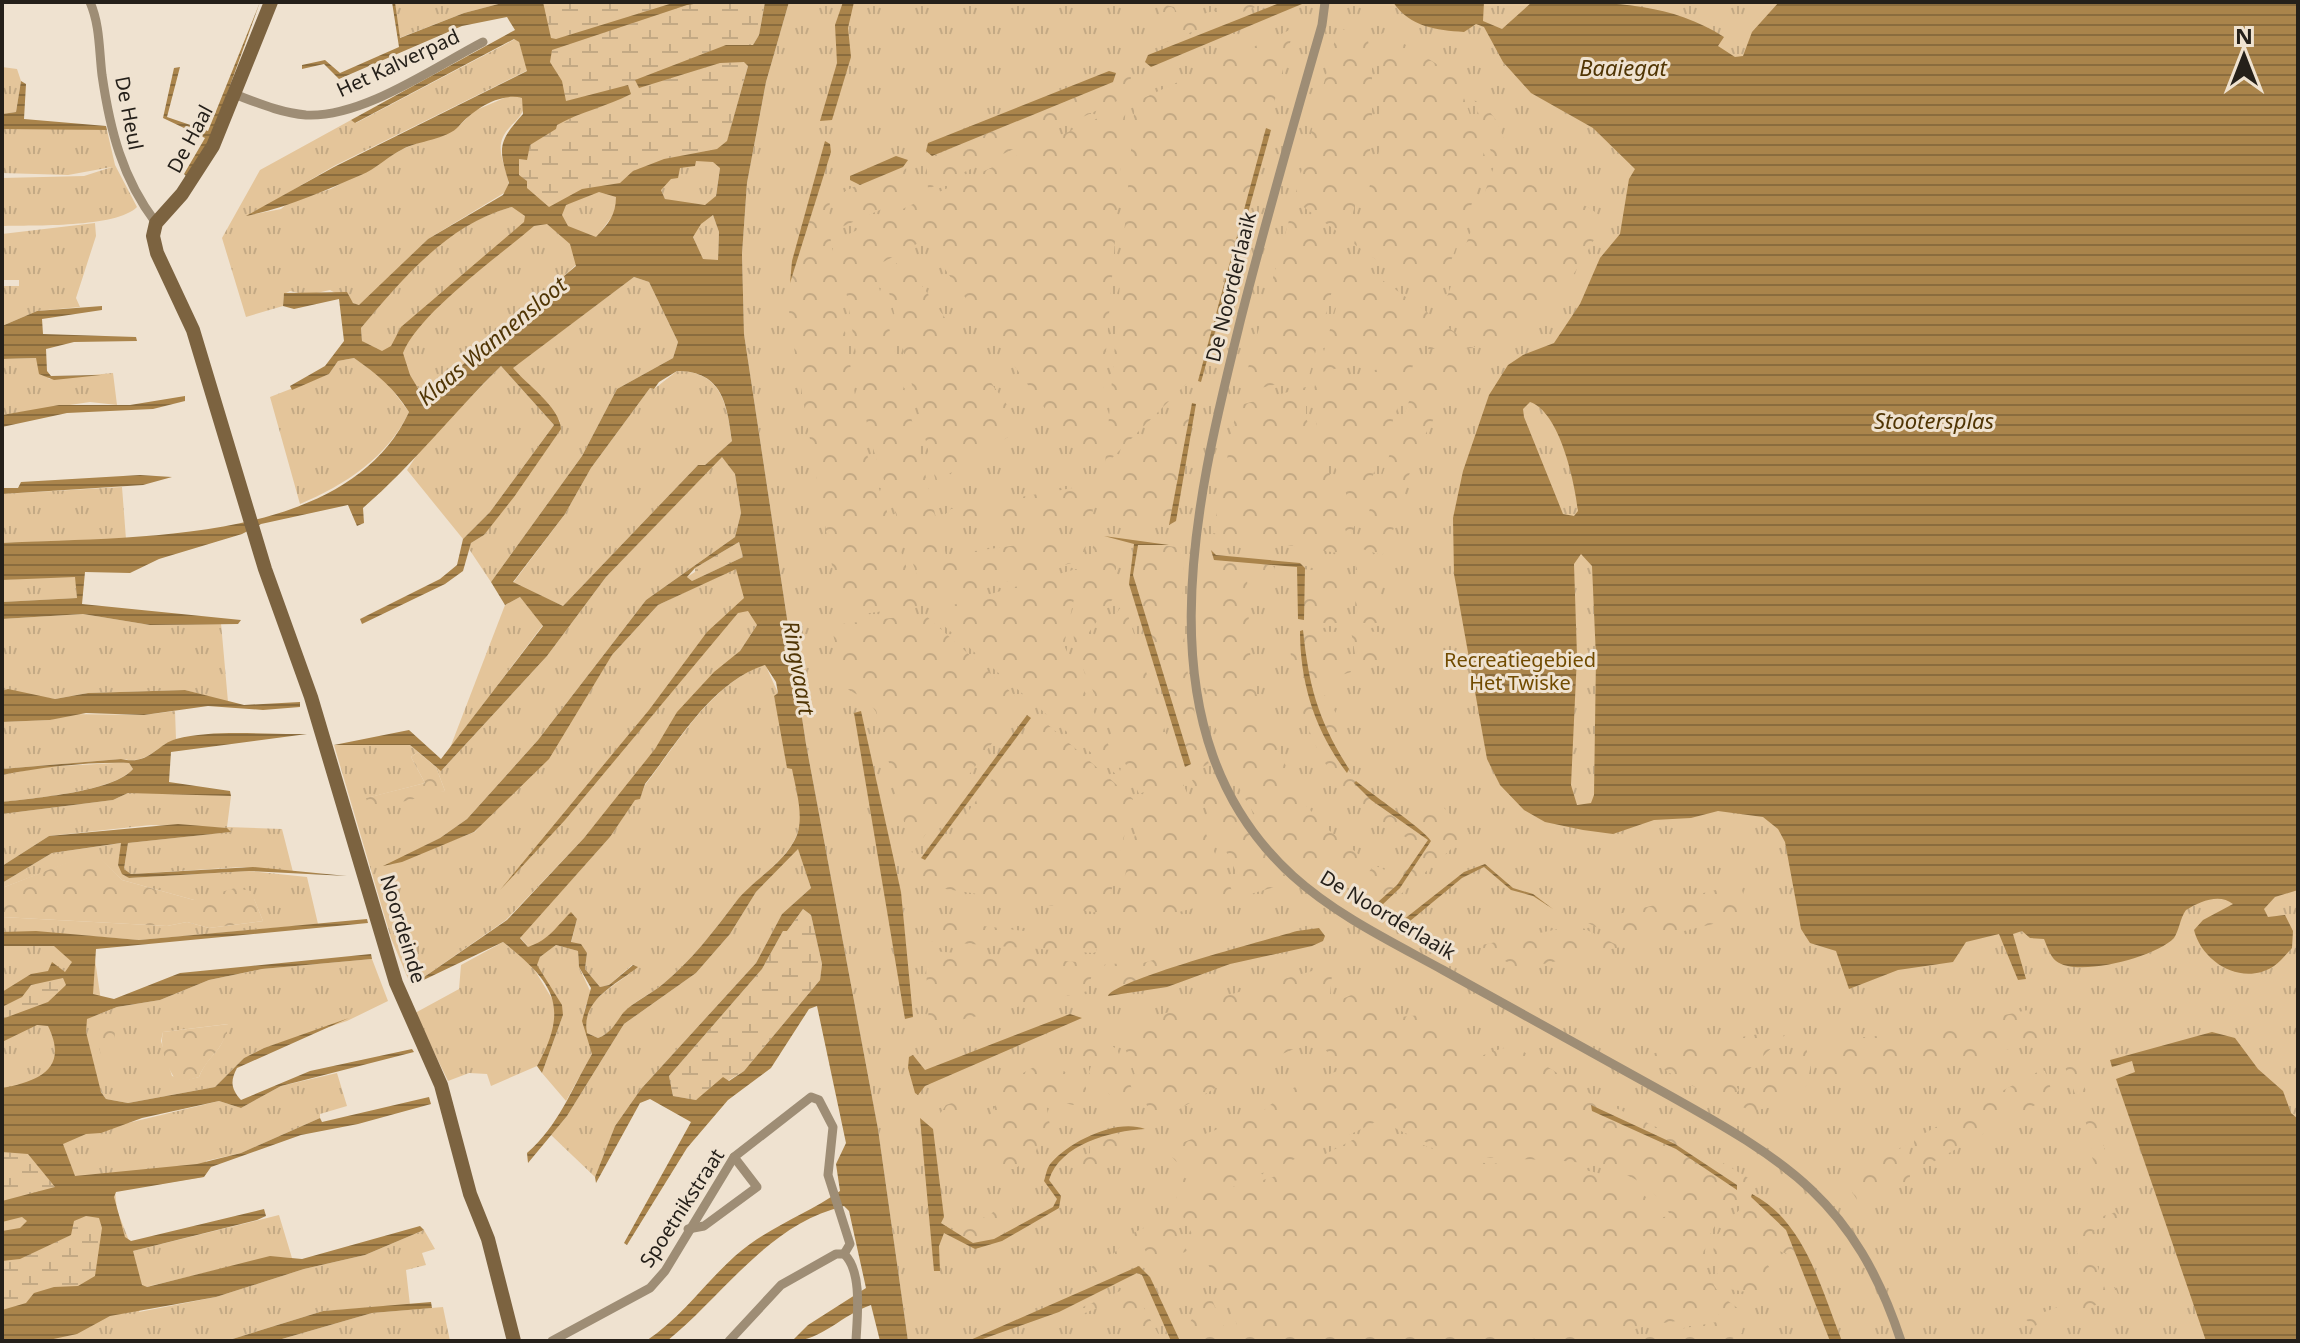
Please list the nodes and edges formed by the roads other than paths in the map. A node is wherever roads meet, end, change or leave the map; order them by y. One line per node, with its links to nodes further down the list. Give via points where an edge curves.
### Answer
1 (90, 2): 6 (street, De Heul, via 118,156 140,203)
2 (271, 2): 5 (street, De Haal)
3 (1325, 2): 14 (street, De Noorderlaaik, via 1211,439 1195,540 1196,690 1223,783 1270,851 1310,891 1743,1137 1806,1182 1842,1221 1867,1259)
4 (483, 42): 5 (street, Het Kalverpad, via 343,112 278,111)
5 (234, 94): 6 (street, De Haal, via 199,171)
6 (156, 223): 10 (street, Noordeinde, via 157,253 193,330 396,983 441,1085)
7 (734, 1157): 8 (street, Spoetnikstraat); 8 (street, via 757,1187 704,1226); 9 (street, Spoetnikstraat, via 811,1097 819,1100 833,1127 827,1163 850,1244)
8 (688, 1229): 11 (street, Spoetnikstraat, via 650,1288)
9 (844, 1254): 12 (street, via 781,1285); 13 (street, Spoetnikstraat, via 850,1259 856,1291)
10 (514, 1341)
11 (552, 1341)
12 (729, 1341)
13 (856, 1341)
14 (1901, 1341)

